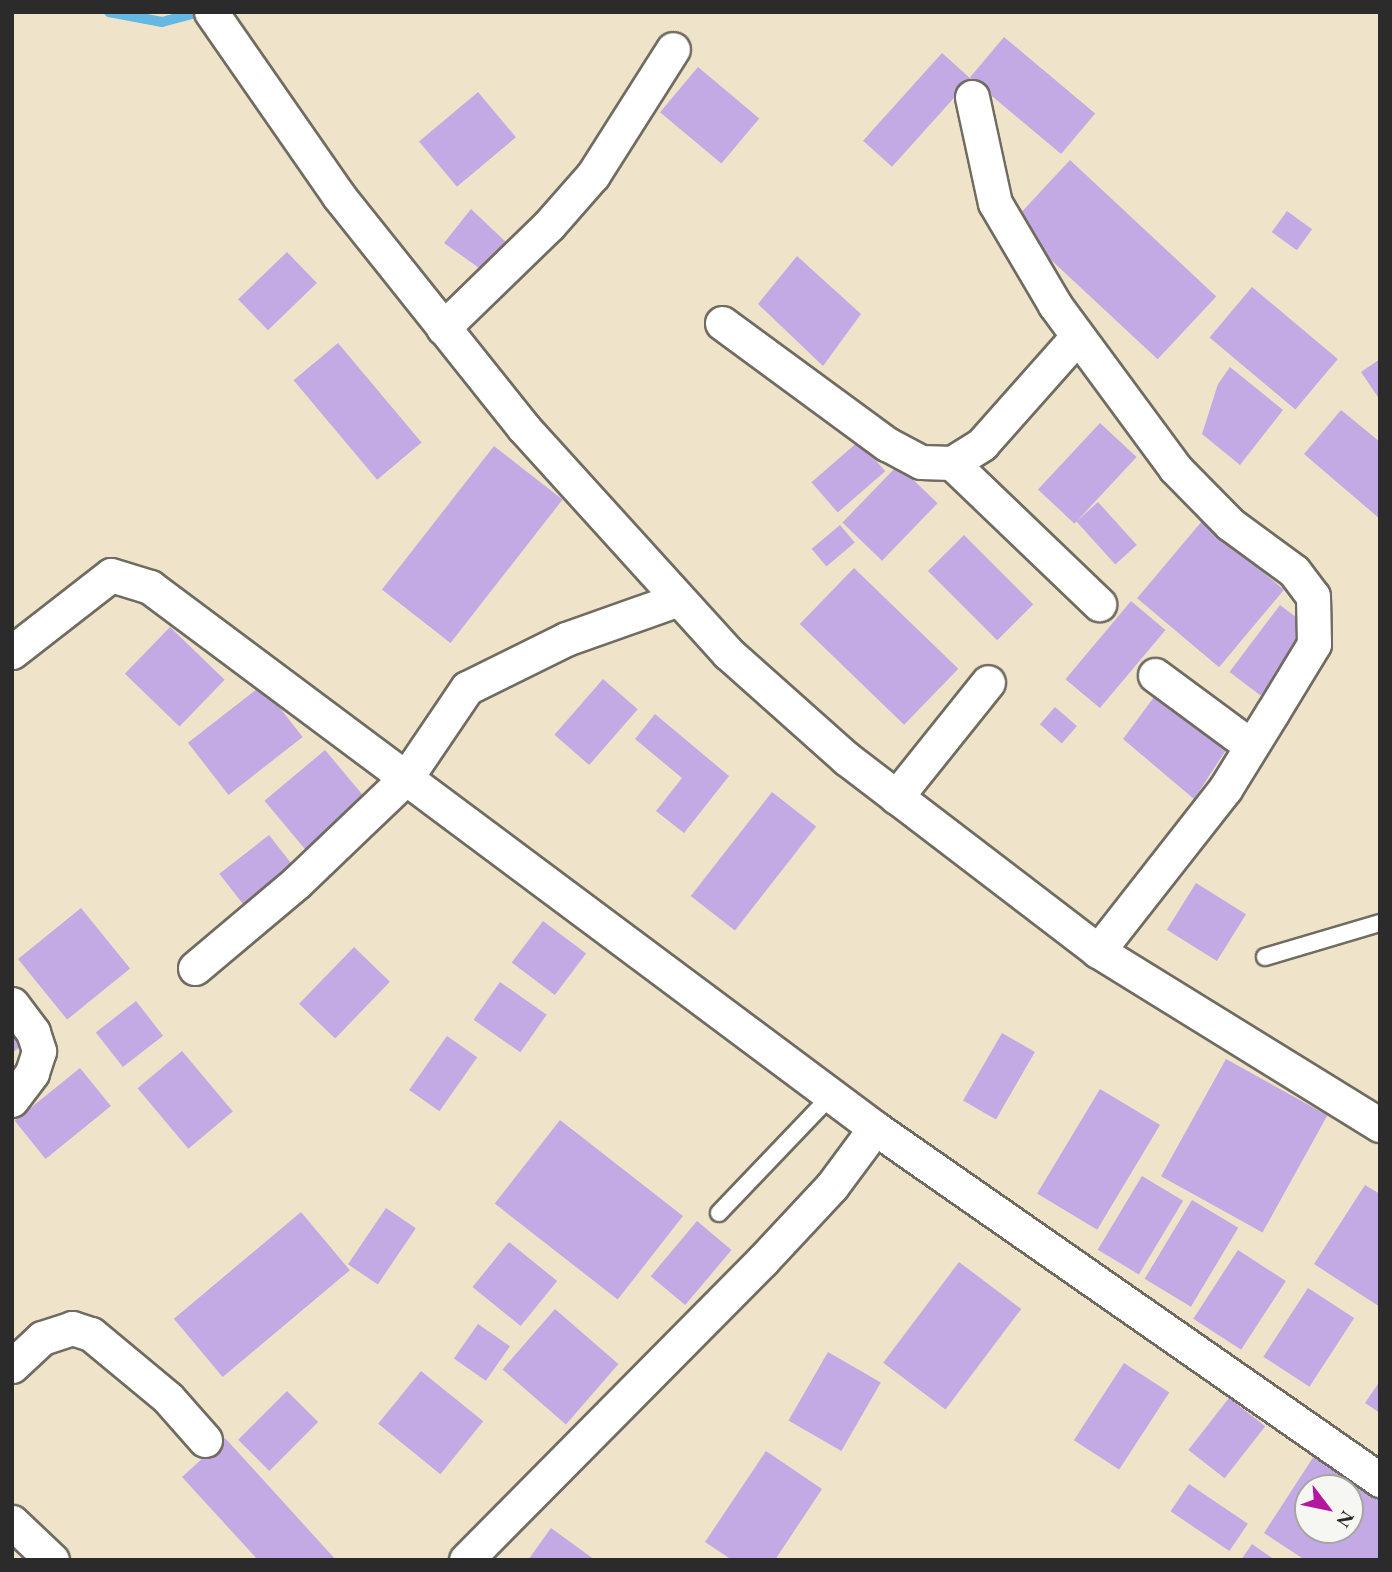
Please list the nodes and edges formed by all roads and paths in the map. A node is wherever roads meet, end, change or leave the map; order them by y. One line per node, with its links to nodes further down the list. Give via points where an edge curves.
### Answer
1 (211, 12): 5 (street, via 338,195)
2 (673, 49): 5 (street, via 593,175 549,225)
3 (972, 97): 6 (street, via 995,203)
4 (722, 323): 7 (street, via 887,444 921,462)
5 (443, 328): 8 (street, via 524,428)
6 (1077, 337): 7 (street, via 982,444); 13 (street, via 1175,468 1230,524 1294,570 1313,596 1314,644)
7 (952, 463): 9 (street)
8 (676, 600): 14 (street, via 565,639 467,688); 15 (street, via 728,653)
9 (1099, 604)
10 (12, 652): 14 (street, via 111,575 136,580)
11 (1155, 675): 13 (street)
12 (988, 682): 15 (street)
13 (1251, 746): 17 (street, via 1225,789)
14 (406, 778): 19 (street, via 297,882); 21 (street)
15 (896, 797): 17 (street)
16 (1380, 923): 18 (lane)
17 (1098, 951): 23 (street)
18 (1265, 957)
19 (195, 968)
20 (12, 1004): 22 (street, via 33,1032 39,1051 32,1073)
21 (831, 1096): 24 (street); 25 (lane)
22 (12, 1100)
23 (1380, 1125)
24 (875, 1128): 28 (street); 31 (street, via 832,1186 762,1261)
25 (719, 1213)
26 (12, 1366): 27 (street, via 42,1338 72,1328 91,1334 168,1398)
27 (205, 1440)
28 (1380, 1480)
29 (12, 1522): 30 (street)
30 (52, 1560)
31 (466, 1560)

